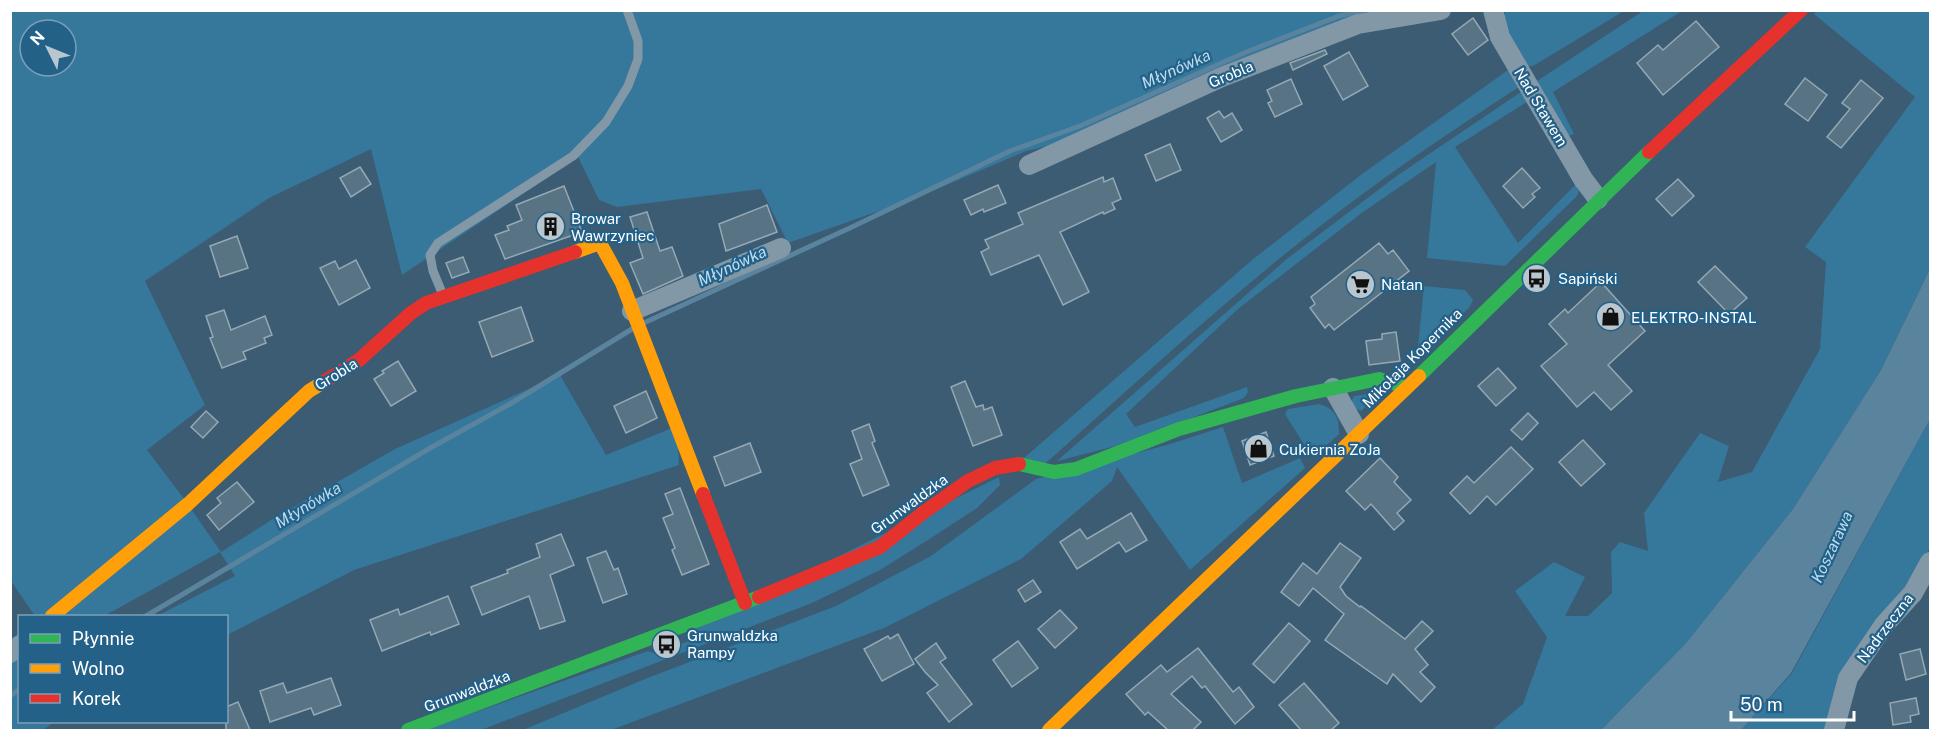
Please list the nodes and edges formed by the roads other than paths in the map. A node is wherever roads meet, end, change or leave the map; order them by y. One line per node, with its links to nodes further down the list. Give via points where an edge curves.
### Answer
1 (627, 10): 8 (lane, via 638,41 638,59 628,86 606,122 573,156 438,243 430,255)
2 (1441, 10): 5 (street, Grobla, via 1358,24 1222,77)
3 (1493, 10): 6 (street, Nad Stawem, via 1500,37)
4 (1801, 10): 6 (street, Mikołaja Kopernika)
5 (1029, 165)
6 (1598, 199): 10 (street, Mikołaja Kopernika)
7 (781, 248): 9 (street)
8 (444, 297): 9 (street, Grobla, via 600,243); 15 (street, Grobla, via 411,313 359,360 309,391 188,504)
9 (632, 311): 14 (street, Grobla)
10 (1407, 387): 11 (street, Grunwaldzka, via 1379,379); 12 (street, Mikołaja Kopernika)
11 (1333, 388): 12 (street); 14 (street, Grunwaldzka, via 1179,429 1076,469 1054,472 1017,464 995,468 924,512 880,547)
12 (1359, 434): 17 (street, Mikołaja Kopernika)
13 (1930, 562): 18 (street, Nadrzeczna, via 1913,593 1884,625 1848,678)
14 (745, 603): 16 (street, Grunwaldzka)
15 (53, 615)
16 (408, 730)
17 (1049, 730)
18 (1834, 730)

